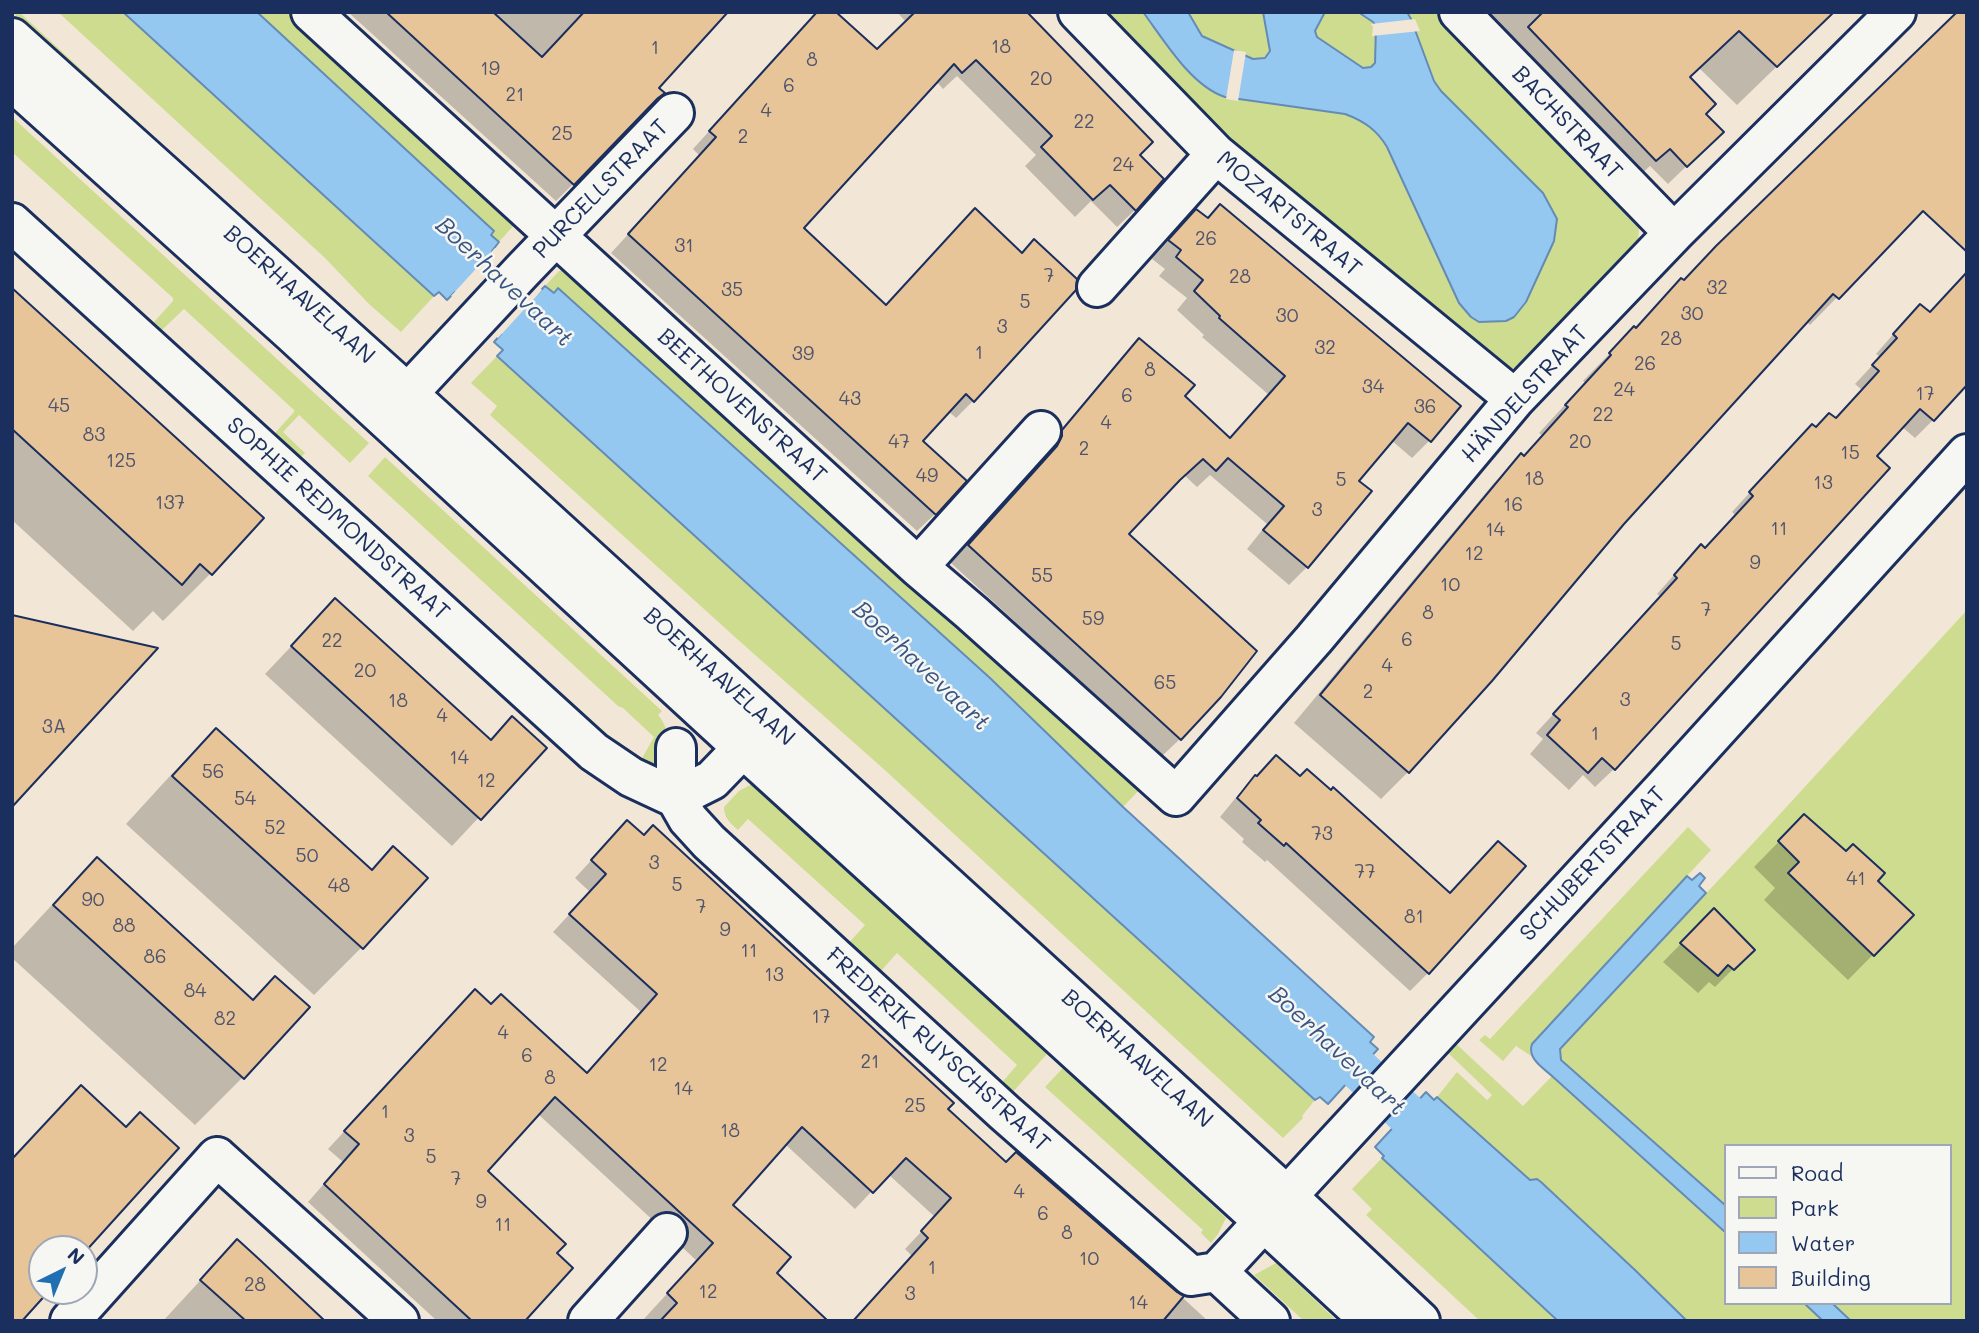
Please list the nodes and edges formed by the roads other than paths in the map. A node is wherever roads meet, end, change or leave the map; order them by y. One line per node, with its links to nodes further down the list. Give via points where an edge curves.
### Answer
1 (311, 12): 11 (street, BEETHOVENSTRAAT)
2 (1078, 12): 8 (street, MOZARTSTRAAT)
3 (1459, 12): 10 (street, BACHSTRAAT)
4 (1896, 12): 10 (street, HÄNDELSTRAAT)
5 (12, 38): 14 (street, BOERHAAVELAAN)
6 (12, 81): 14 (street, BOERHAAVELAAN)
7 (674, 113): 11 (street, PURCELLSTRAAT)
8 (1216, 154): 12 (street); 13 (street, MOZARTSTRAAT)
9 (12, 223): 21 (street, SOPHIE REDMONDSTRAAT, via 594,752 631,777)
10 (1674, 233): 13 (street, HÄNDELSTRAAT)
11 (556, 238): 14 (street, PURCELLSTRAAT); 17 (street, BEETHOVENSTRAAT)
12 (1097, 287)
13 (1515, 399): 20 (street, HÄNDELSTRAAT)
14 (397, 406): 18 (street, BOERHAAVELAAN)
15 (1041, 432): 17 (street)
16 (1967, 454): 22 (street, SCHUBERTSTRAAT)
17 (918, 567): 20 (street, BEETHOVENSTRAAT)
18 (756, 735): 21 (street, via 712,780); 22 (street, BOERHAAVELAAN)
19 (676, 748): 21 (street)
20 (1177, 796)
21 (676, 798): 24 (street, FREDERIK RUYSCHSTRAAT, via 709,842 1191,1276)
22 (1275, 1208): 24 (street, SCHUBERTSTRAAT); 29 (street, BOERHAAVELAAN); 30 (street, BOERHAAVELAAN)
23 (667, 1233): 27 (street)
24 (1217, 1272): 28 (street)
25 (70, 1321): 26 (street, via 217,1157)
26 (399, 1321)
27 (588, 1321)
28 (1270, 1321)
29 (1371, 1321)
30 (1420, 1321)

